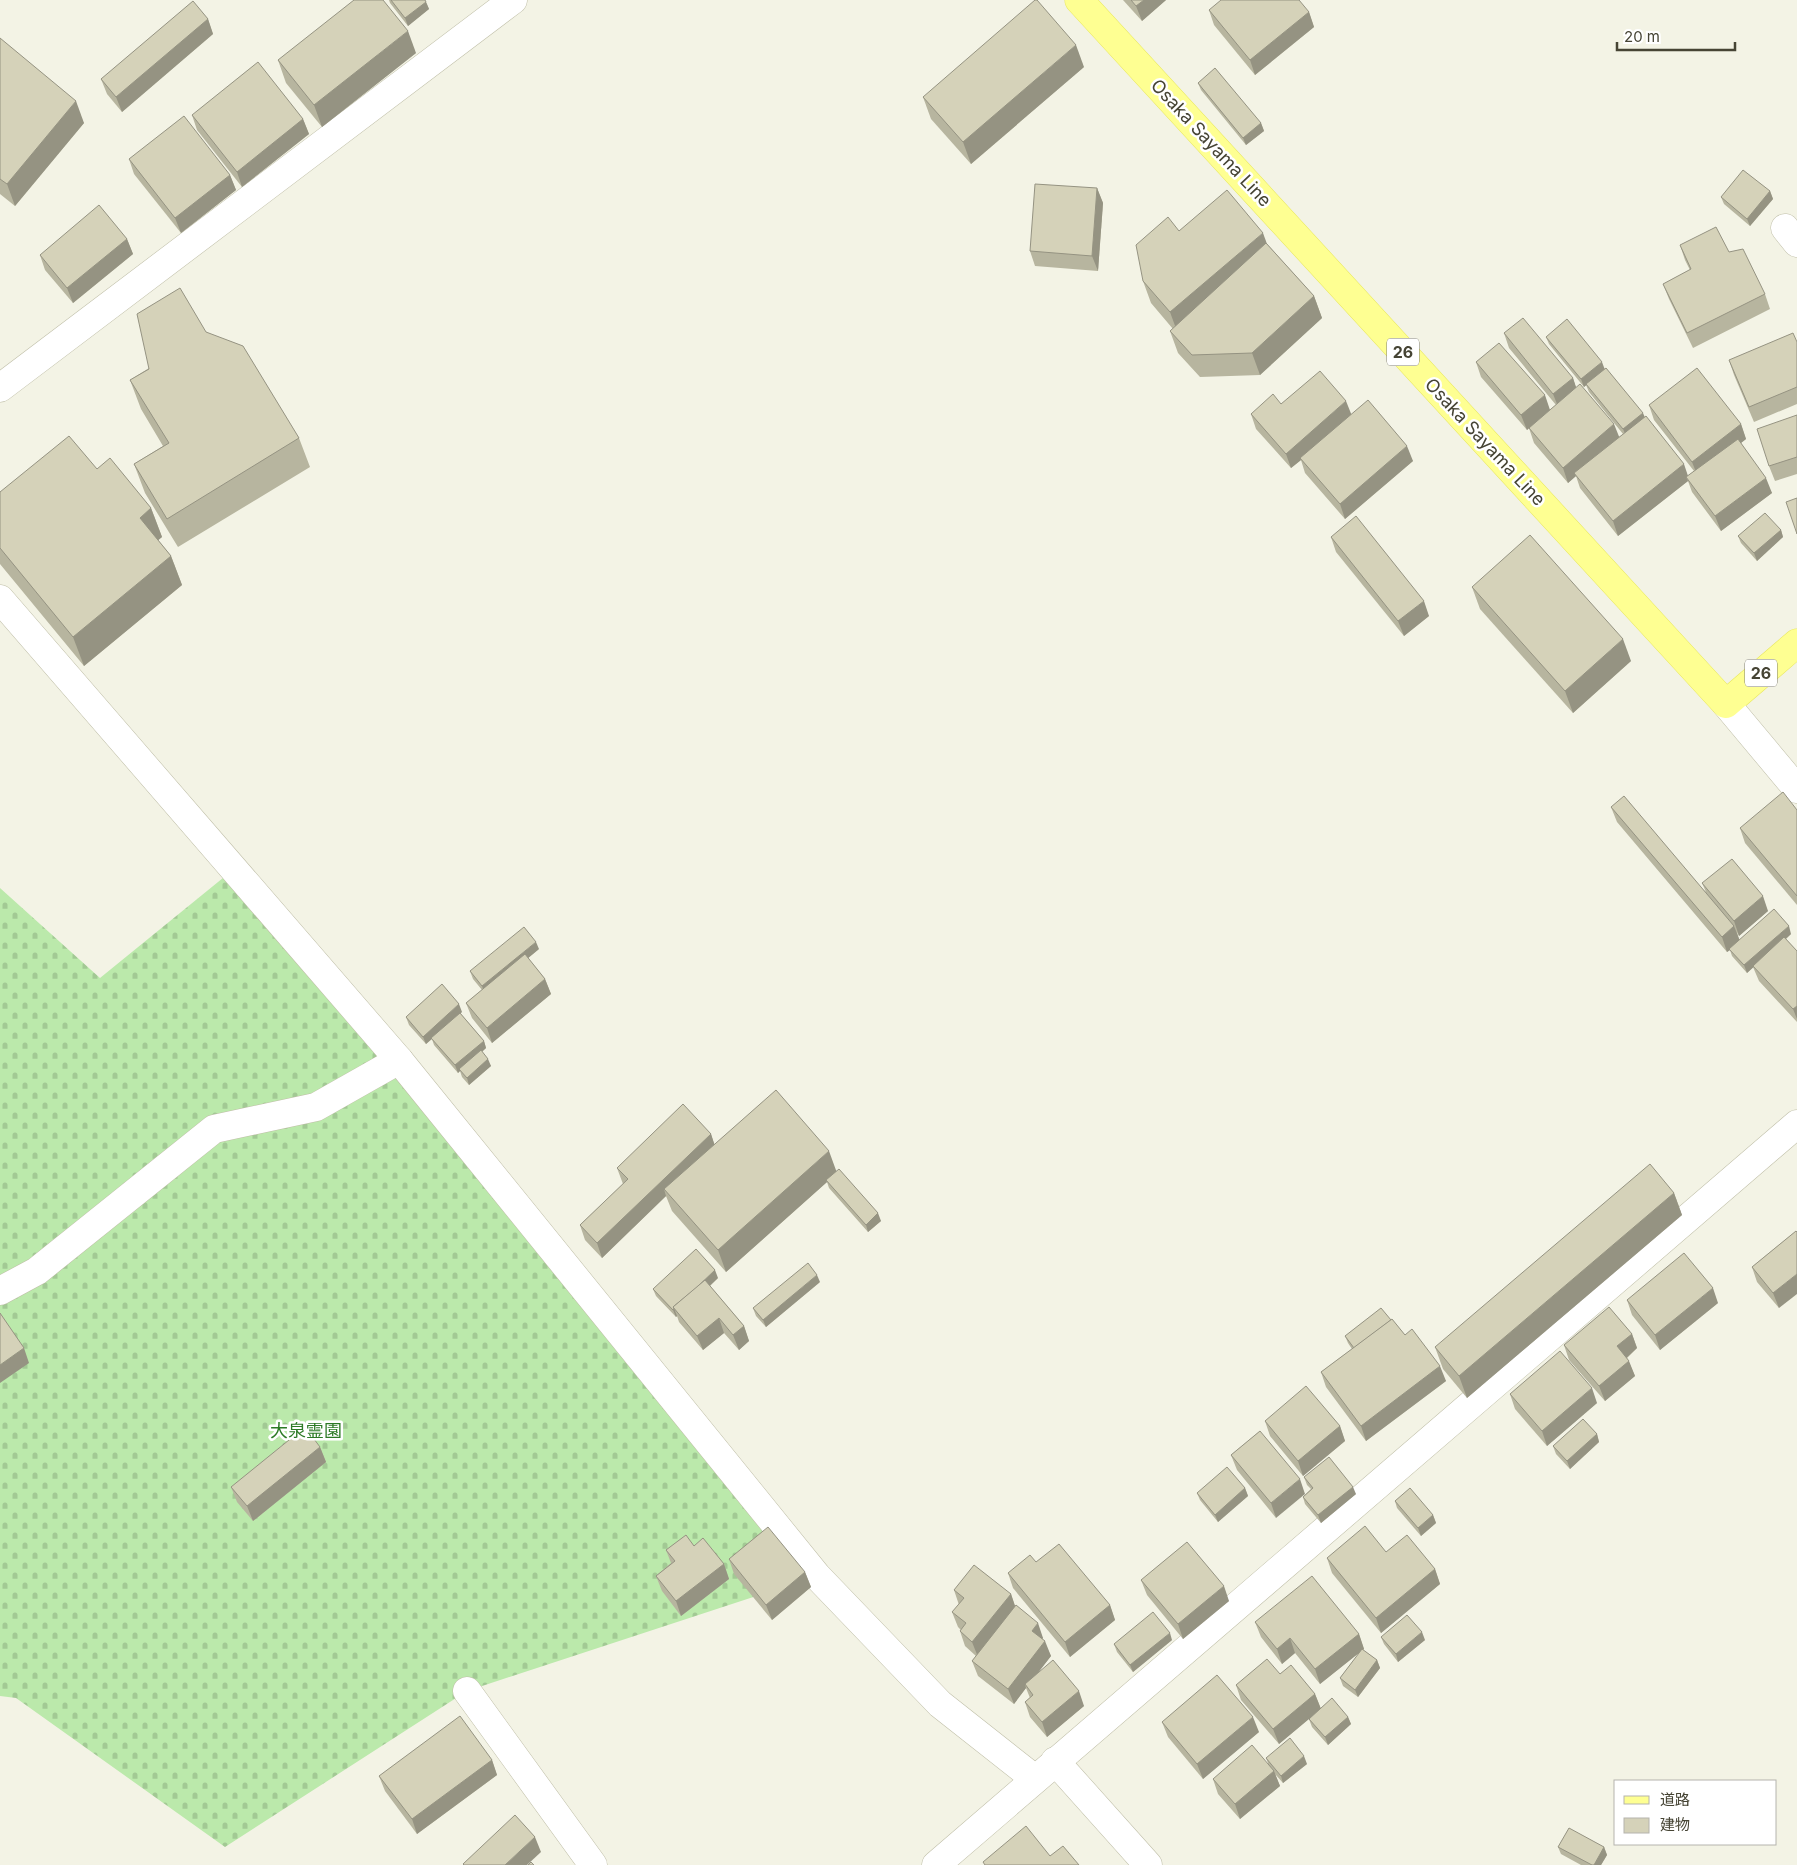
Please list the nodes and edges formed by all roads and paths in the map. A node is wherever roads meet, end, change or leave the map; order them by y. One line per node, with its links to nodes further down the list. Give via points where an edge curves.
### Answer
1 (513, 0): 3 (street)
2 (1080, 0): 6 (main road, Osaka Sayama Line / 26)
3 (0, 388)
4 (0, 600): 8 (street)
5 (1797, 643): 6 (main road, 26)
6 (1726, 704): 7 (street)
7 (1797, 789)
8 (399, 1060): 10 (street, via 316,1107 214,1129 37,1271); 12 (street, via 817,1576 940,1704)
9 (1797, 1124): 12 (street)
10 (0, 1291)
11 (467, 1691): 13 (street)
12 (1045, 1770): 14 (street); 15 (street)
13 (593, 1865)
14 (936, 1865)
15 (1148, 1865)

